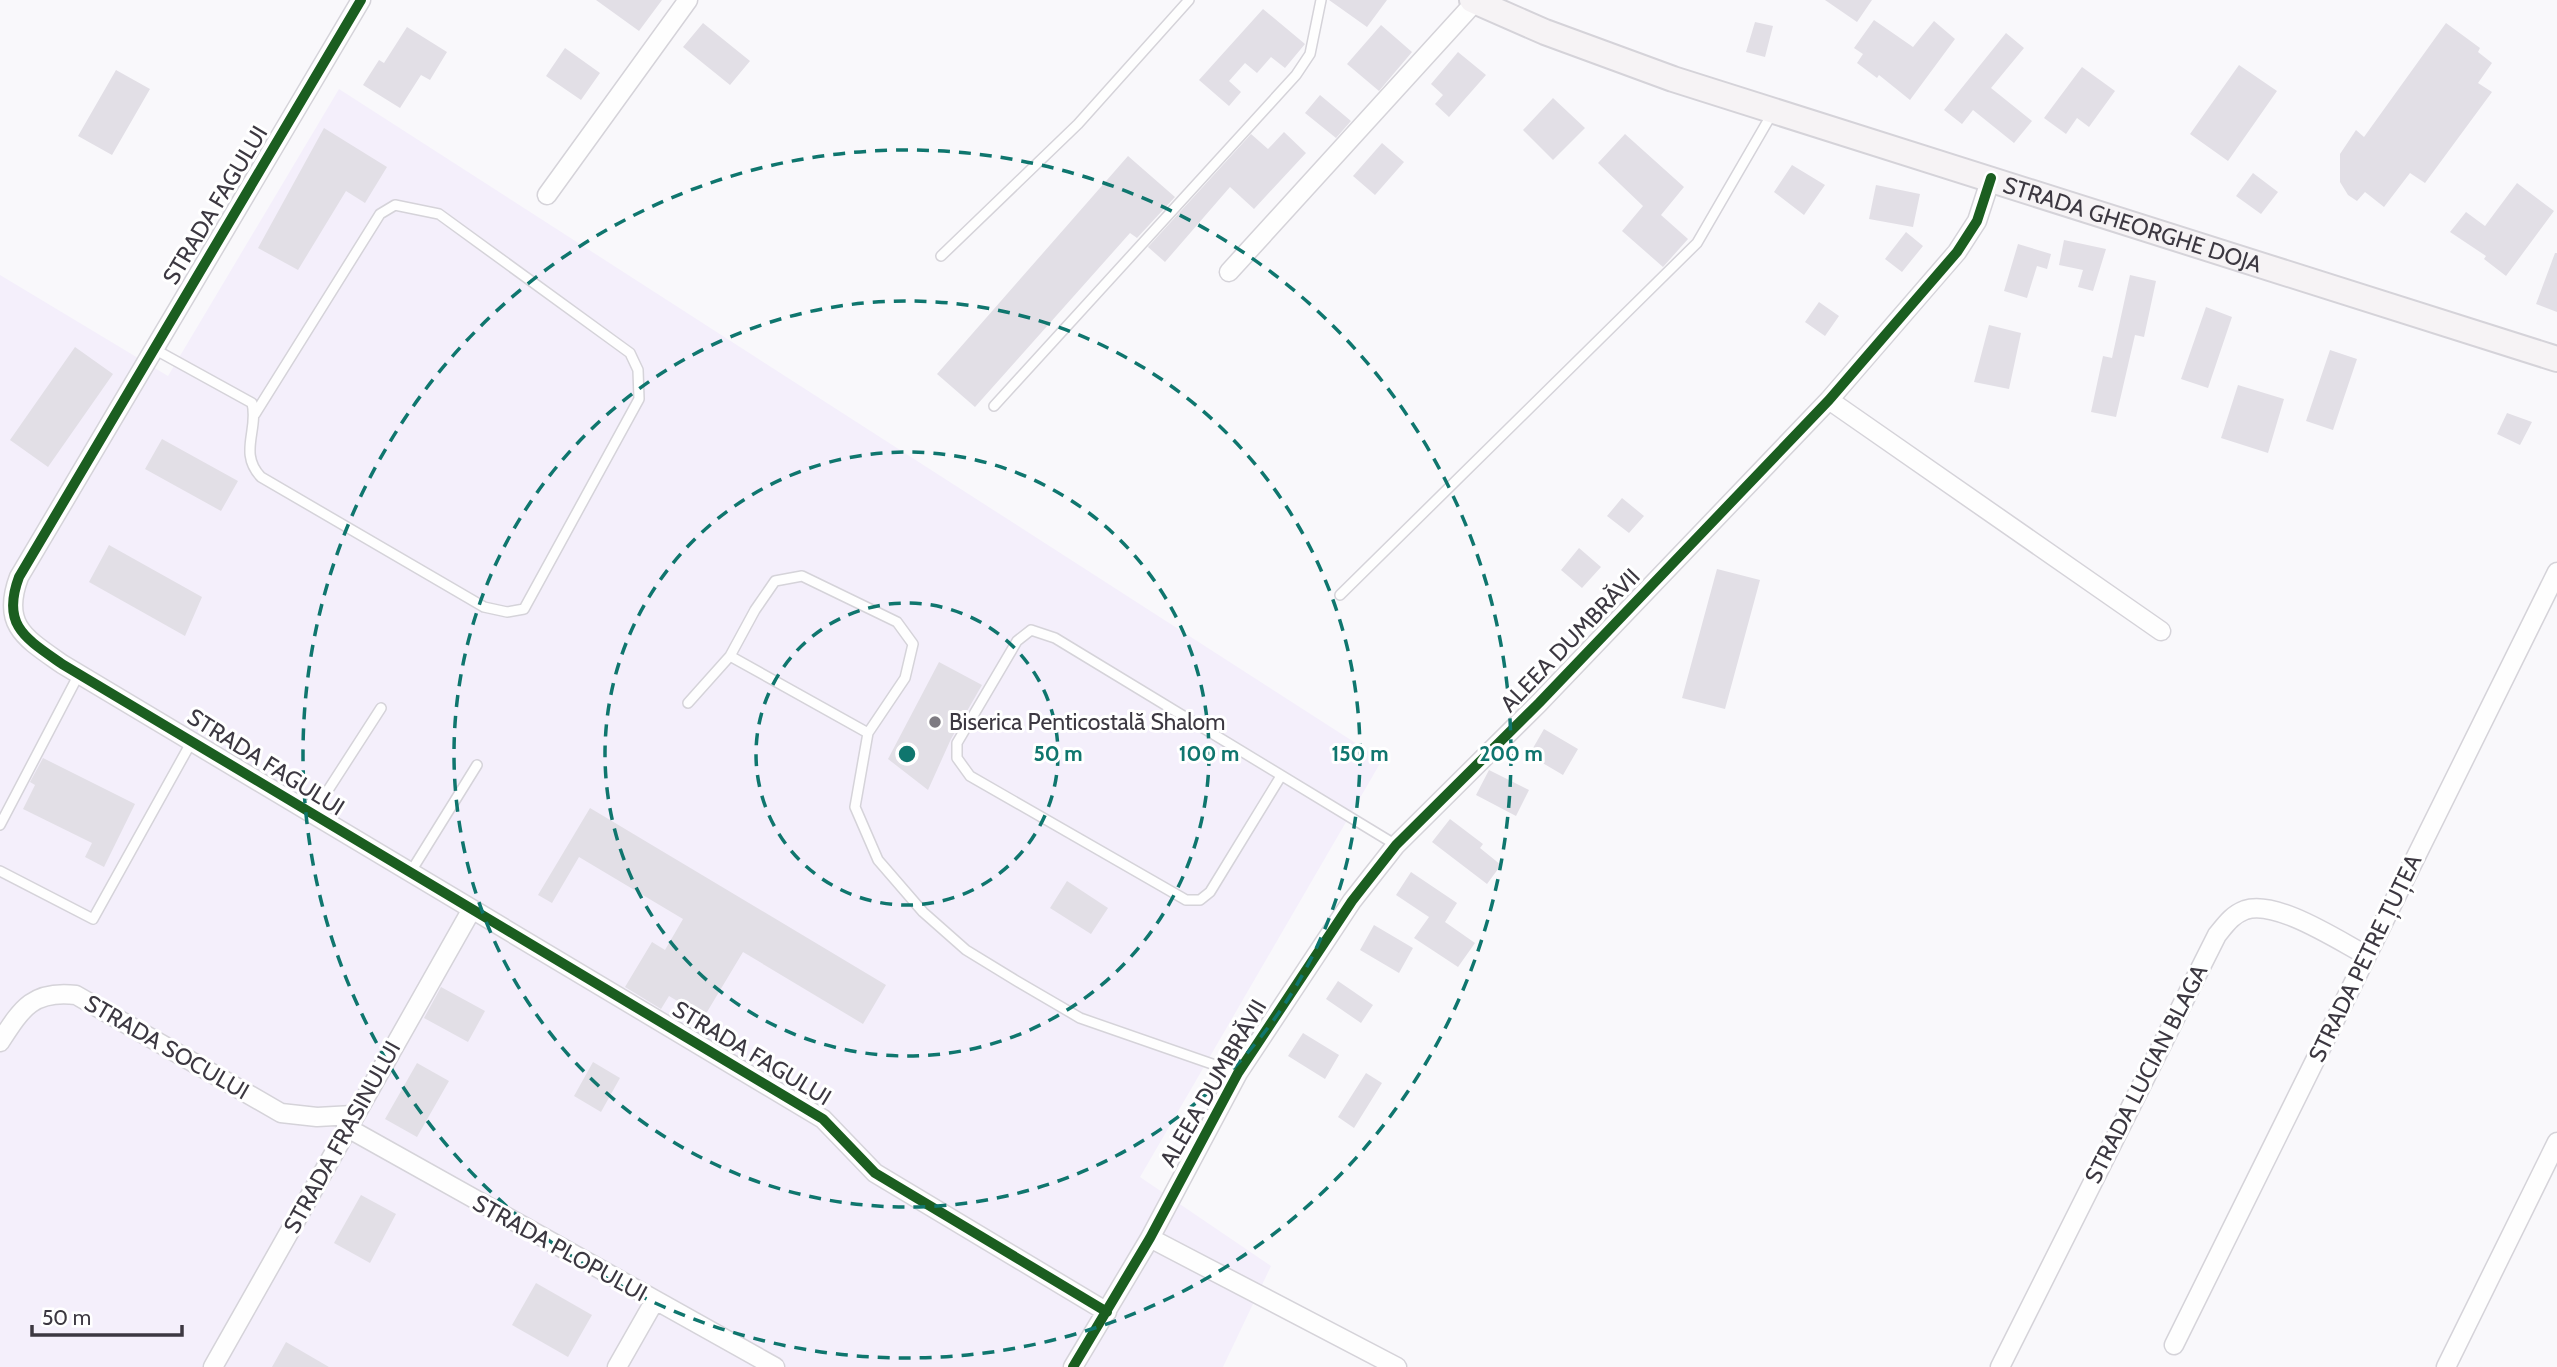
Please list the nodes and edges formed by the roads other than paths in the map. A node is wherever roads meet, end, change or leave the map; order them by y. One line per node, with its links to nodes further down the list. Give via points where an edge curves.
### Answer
1 (361, 0): 11 (street, STRADA FAGULUI)
2 (688, 0): 8 (street)
3 (1189, 0): 9 (lane, via 1078,124)
4 (1321, 0): 14 (lane, via 1310,54 1296,75)
5 (1473, 1): 6 (main road, STRADA GHEORGHE DOJA, via 1673,79); 10 (street)
6 (1774, 111): 7 (main road, STRADA GHEORGHE DOJA); 17 (lane, via 1697,243)
7 (1991, 178): 12 (main road, STRADA GHEORGHE DOJA); 13 (street, ALEEA DUMBRĂVII, via 1976,220 1956,252)
8 (547, 195)
9 (940, 256)
10 (1228, 272)
11 (154, 349): 15 (lane, via 252,403); 20 (street, STRADA FAGULUI, via 19,577 10,602 16,622 33,644)
12 (2557, 359)
13 (1829, 400): 18 (street); 29 (street, ALEEA DUMBRĂVII, via 1539,704)
14 (994, 407)
15 (255, 414): 15 (lane, via 248,446 252,468 261,477 484,607 507,612 524,609 639,399 638,370 630,353 439,214 395,205 380,214)
16 (2557, 572): 33 (street, STRADA PETRE ȚUȚEA)
17 (1340, 595)
18 (2161, 631)
19 (730, 656): 21 (lane); 23 (lane); 23 (lane, via 775,581 802,576 897,622 913,644 905,678)
20 (79, 674): 24 (street, STRADA FAGULUI); 28 (lane)
21 (688, 704)
22 (382, 708): 27 (lane)
23 (868, 733): 35 (lane, via 855,807 878,860 923,912 966,950 1080,1018)
24 (192, 741): 27 (street, STRADA FAGULUI); 30 (lane, via 93,919)
25 (477, 765): 31 (lane)
26 (1281, 776): 26 (lane, via 1055,638 1031,630 1017,641 957,743 957,758 970,776 1186,900 1200,900 1209,892); 29 (lane)
27 (311, 816): 31 (street, STRADA FAGULUI)
28 (0, 825)
29 (1396, 845): 35 (street, ALEEA DUMBRĂVII, via 1307,965)
30 (0, 871)
31 (410, 873): 32 (street, STRADA FAGULUI)
32 (472, 908): 36 (street, STRADA FRASINULUI); 40 (street, STRADA FAGULUI, via 823,1119 876,1173)
33 (2366, 956): 41 (street, STRADA PETRE ȚUȚEA); 47 (street, STRADA LUCIAN BLAGA, via 2287,914 2248,909 2231,917 2217,934)
34 (0, 1042): 36 (street, STRADA SOCULUI, via 20,1011 37,998 55,993 76,995 281,1113)
35 (1238, 1073): 38 (street, ALEEA DUMBRĂVII)
36 (349, 1121): 39 (street, STRADA PLOPULUI); 42 (street, STRADA FRASINULUI)
37 (2557, 1142): 48 (street)
38 (1150, 1238): 40 (street, ALEEA DUMBRĂVII); 46 (street)
39 (654, 1302): 43 (street); 44 (street, STRADA PLOPULUI)
40 (1107, 1312): 45 (street, ALEEA DUMBRĂVII)
41 (2174, 1345)
42 (213, 1367)
43 (617, 1367)
44 (775, 1367)
45 (1073, 1367)
46 (1397, 1367)
47 (2000, 1367)
48 (2446, 1367)

